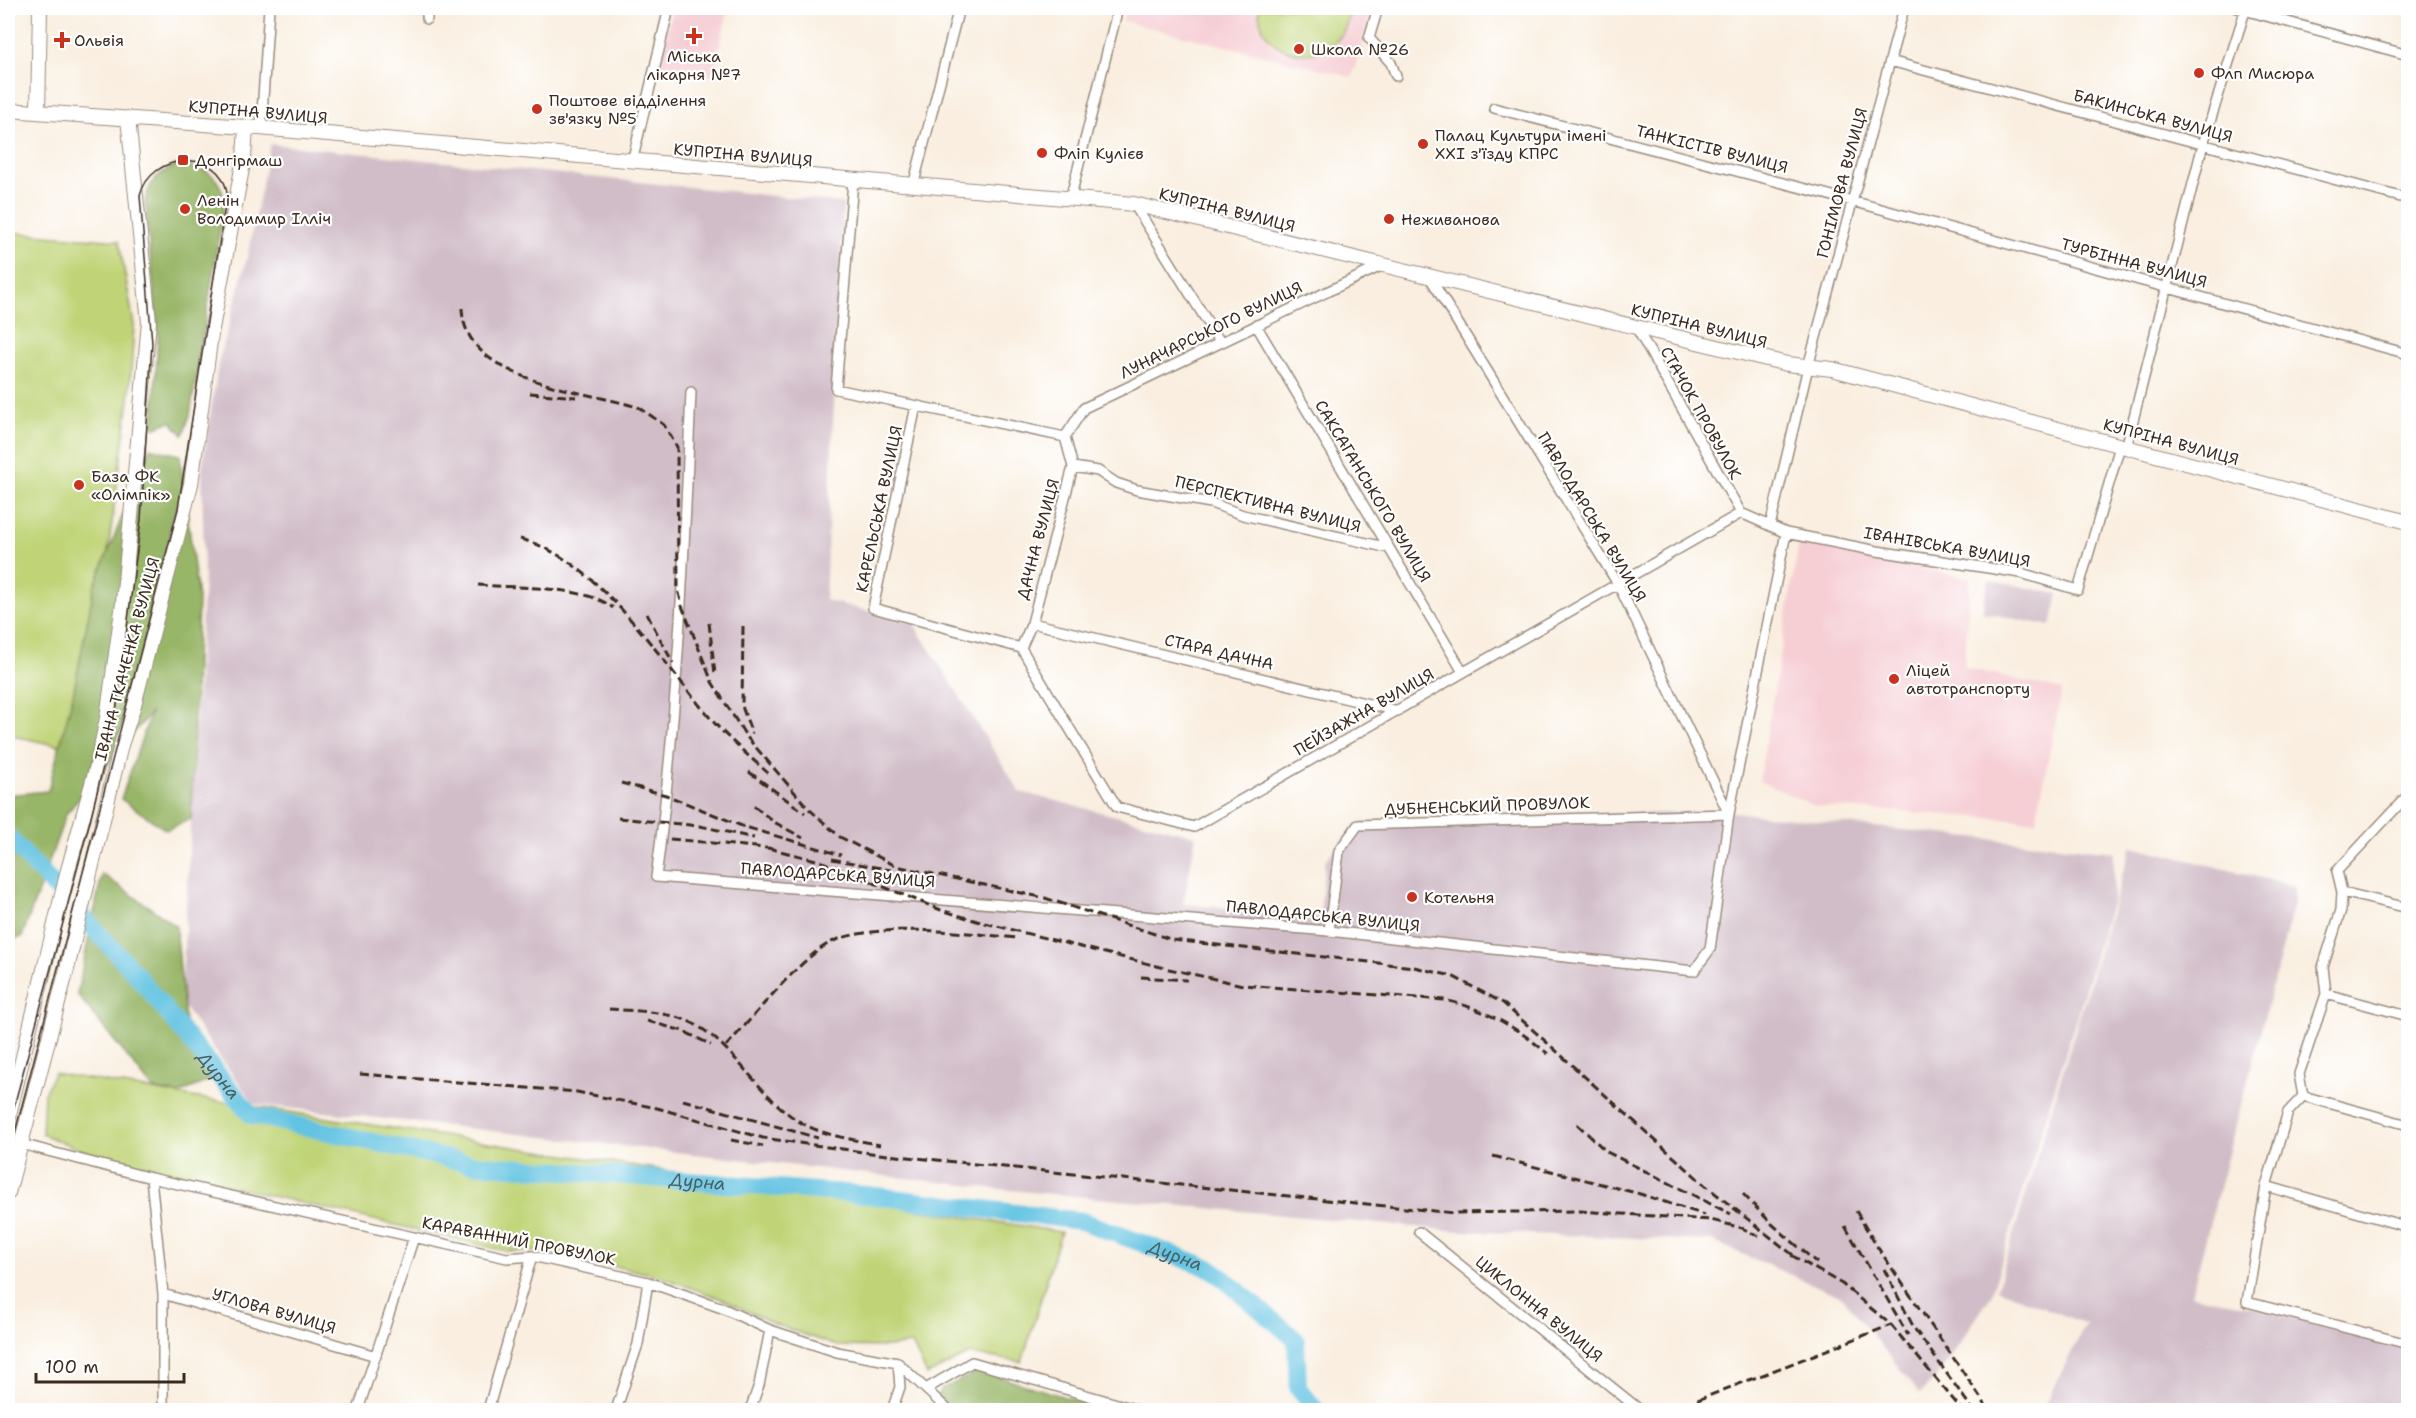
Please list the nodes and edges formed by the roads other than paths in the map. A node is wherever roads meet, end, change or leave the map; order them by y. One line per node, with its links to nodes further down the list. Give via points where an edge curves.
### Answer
1 (40, 8): 16 (main road)
2 (269, 8): 19 (street)
3 (427, 8): 10 (street)
4 (669, 8): 21 (street)
5 (959, 8): 23 (street)
6 (1118, 8): 25 (street)
7 (1378, 8): 13 (street, via 1369,38 1391,63)
8 (1904, 8): 12 (street, ГОНІМОВА ВУЛИЦЯ)
9 (2243, 8): 11 (street); 20 (street)
10 (427, 19)
11 (2409, 55)
12 (1890, 61): 20 (street, БАКИНСЬКА ВУЛИЦЯ); 26 (street, ГОНІМОВА ВУЛИЦЯ)
13 (1396, 76)
14 (1494, 108): 26 (street, ТАНКІСТІВ ВУЛИЦЯ)
15 (8, 110): 16 (main road, КУПРІНА ВУЛИЦЯ)
16 (38, 112): 17 (main road, КУПРІНА ВУЛИЦЯ)
17 (128, 118): 18 (main road, КУПРІНА ВУЛИЦЯ); 60 (main road, ІВАНА ТКАЧЕНКА ВУЛИЦЯ, via 149,322 123,603 98,762)
18 (246, 127): 19 (main road, КУПРІНА ВУЛИЦЯ); 62 (main road, ІВАНА ТКАЧЕНКА ВУЛИЦЯ, via 191,484)
19 (261, 128): 21 (main road, КУПРІНА ВУЛИЦЯ)
20 (2203, 144): 24 (street, БАКИНСЬКА ВУЛИЦЯ); 30 (street)
21 (632, 162): 22 (main road, КУПРІНА ВУЛИЦЯ)
22 (853, 181): 23 (main road, КУПРІНА ВУЛИЦЯ); 37 (street, via 836,389)
23 (913, 186): 25 (main road, КУПРІНА ВУЛИЦЯ)
24 (2409, 199)
25 (1070, 200): 27 (main road, КУПРІНА ВУЛИЦЯ)
26 (1852, 201): 30 (street, ТУРБІННА ВУЛИЦЯ); 35 (street, ГОНІМОВА ВУЛИЦЯ)
27 (1134, 204): 28 (main road, КУПРІНА ВУЛИЦЯ); 33 (street)
28 (1383, 265): 29 (main road, КУПРІНА ВУЛИЦЯ); 31 (street, ЛУНАЧАРСЬКОГО ВУЛИЦЯ)
29 (1429, 276): 32 (main road, КУПРІНА ВУЛИЦЯ); 46 (street, ПАВЛОДАРСЬКА ВУЛИЦЯ)
30 (2167, 288): 34 (street, ТУРБІННА ВУЛИЦЯ); 39 (street)
31 (1256, 325): 33 (street, ЛУНАЧАРСЬКОГО ВУЛИЦЯ); 45 (street, САКСАГАНСЬКОГО ВУЛИЦЯ)
32 (1636, 327): 35 (main road, КУПРІНА ВУЛИЦЯ); 41 (street, СТАЧОК ПРОВУЛОК)
33 (1220, 342): 38 (street, ЛУНАЧАРСЬКОГО ВУЛИЦЯ, via 1084,408)
34 (2409, 354)
35 (1808, 367): 39 (main road, КУПРІНА ВУЛИЦЯ, via 1832,369); 43 (street)
36 (691, 392): 56 (street, ПАВЛОДАРСЬКА ВУЛИЦЯ, via 682,606 656,877)
37 (916, 406): 38 (street); 48 (street, КАРЕЛЬСЬКА ВУЛИЦЯ, via 873,608)
38 (1065, 437): 40 (street, ДАЧНА ВУЛИЦЯ)
39 (2123, 447): 42 (main road, КУПРІНА ВУЛИЦЯ); 44 (street, ІВАНІВСЬКА ВУЛИЦЯ, via 2078,590 2021,573)
40 (1073, 467): 45 (street, ПЕРСПЕКТИВНА ВУЛИЦЯ, via 1098,471 1137,490 1211,503); 47 (street, ДАЧНА ВУЛИЦЯ)
41 (1741, 513): 43 (street, ІВАНІВСЬКА ВУЛИЦЯ); 46 (street)
42 (2409, 522)
43 (1770, 526): 44 (street, ІВАНІВСЬКА ВУЛИЦЯ)
44 (1786, 533): 53 (street)
45 (1389, 548): 49 (street, САКСАГАНСЬКОГО ВУЛИЦЯ)
46 (1618, 584): 49 (street, ПЕЙЗАЖНА ВУЛИЦЯ); 53 (street, ПАВЛОДАРСЬКА ВУЛИЦЯ)
47 (1032, 623): 48 (street, ДАЧНА ВУЛИЦЯ); 50 (street, СТАРА ДАЧНА)
48 (1021, 648): 50 (street, ПЕЙЗАЖНА ВУЛИЦЯ, via 1117,807 1194,827)
49 (1463, 672): 50 (street, ПЕЙЗАЖНА ВУЛИЦЯ)
50 (1398, 711)
51 (2409, 795): 52 (street)
52 (2404, 810): 54 (street, via 2337,871)
53 (1729, 814): 56 (street, ДУБНЕНСЬКИЙ ПРОВУЛОК, via 1358,825 1339,851); 56 (street, ПАВЛОДАРСЬКА ВУЛИЦЯ, via 1710,949 1694,971)
54 (2342, 892): 55 (street); 57 (street, via 2341,910 2323,967)
55 (2409, 908)
56 (1329, 931)
57 (2326, 994): 58 (street); 59 (street, via 2299,1074)
58 (2409, 1017)
59 (2303, 1096): 61 (street); 64 (street, via 2288,1112)
60 (8, 1119)
61 (2409, 1125)
62 (21, 1144): 63 (street, КАРАВАННИЙ ПРОВУЛОК); 65 (main road, ІВАНА ТКАЧЕНКА ВУЛИЦЯ)
63 (152, 1178): 68 (street, КАРАВАННИЙ ПРОВУЛОК); 71 (street)
64 (2266, 1186): 66 (street); 73 (street, via 2247,1302)
65 (8, 1193)
66 (2409, 1227)
67 (1419, 1232): 85 (street, ЦИКЛОННА ВУЛИЦЯ)
68 (414, 1237): 69 (street, КАРАВАННИЙ ПРОВУЛОК, via 507,1258); 74 (street)
69 (532, 1256): 70 (street, КАРАВАННИЙ ПРОВУЛОК); 79 (street)
70 (648, 1282): 72 (street, КАРАВАННИЙ ПРОВУЛОК); 80 (street, via 638,1344)
71 (163, 1294): 74 (street, УГЛОВА ВУЛИЦЯ); 77 (street)
72 (770, 1330): 75 (street, КАРАВАННИЙ ПРОВУЛОК, via 837,1352); 81 (street)
73 (2409, 1344)
74 (376, 1356): 78 (street)
75 (898, 1363): 76 (street); 82 (street, via 900,1388)
76 (926, 1389): 83 (street); 84 (street, via 972,1362)
77 (163, 1410)
78 (358, 1410)
79 (488, 1410)
80 (616, 1410)
81 (750, 1410)
82 (892, 1410)
83 (948, 1410)
84 (1137, 1410)
85 (1640, 1410)

